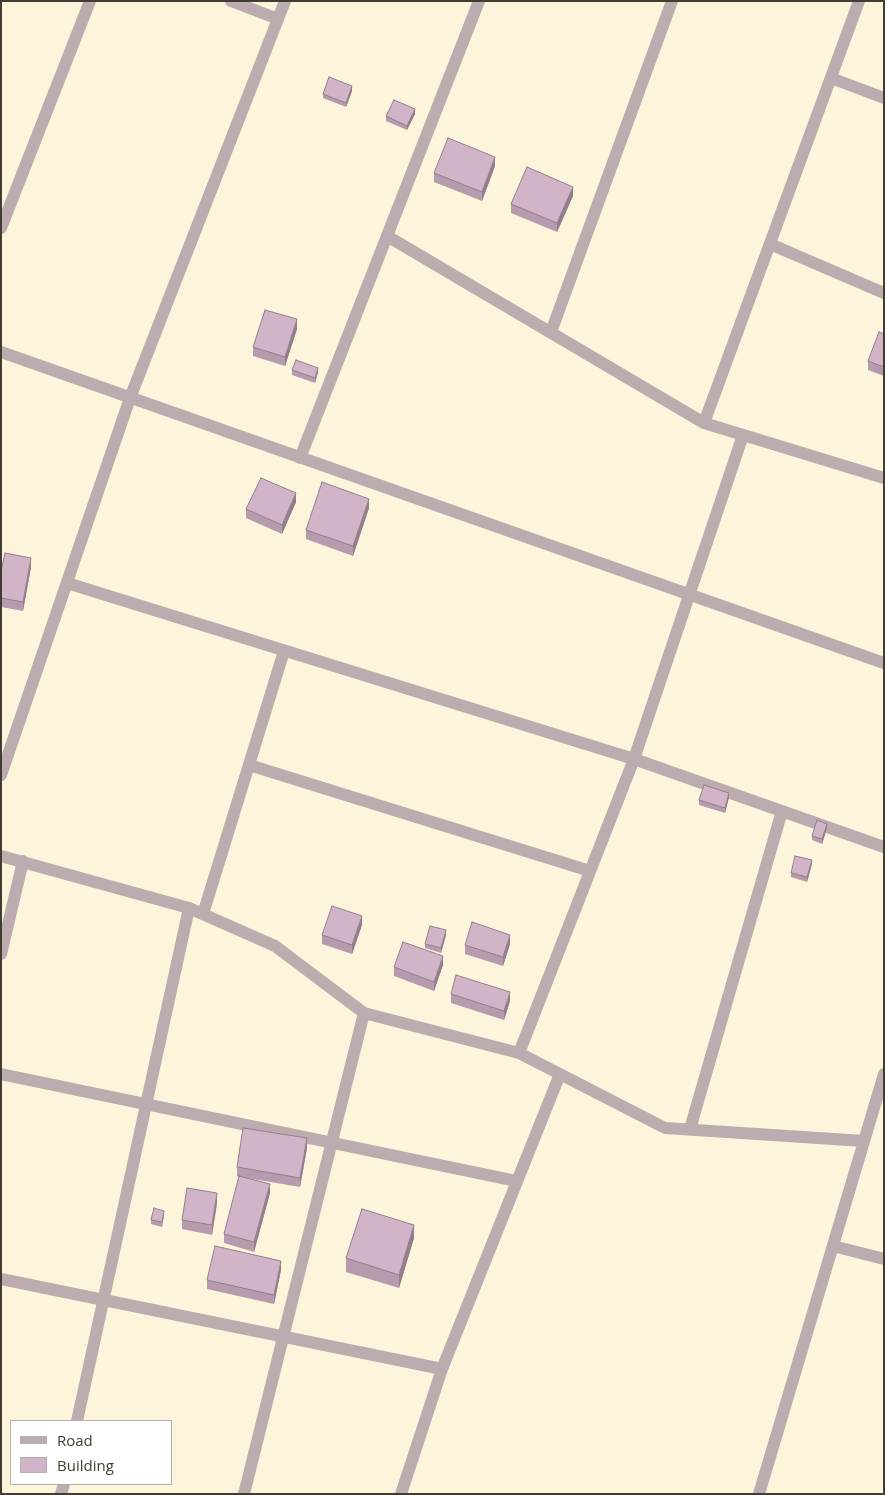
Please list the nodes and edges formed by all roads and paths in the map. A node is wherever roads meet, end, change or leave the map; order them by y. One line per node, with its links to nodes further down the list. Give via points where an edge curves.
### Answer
1 (90, 1): 10 (street)
2 (231, 1): 7 (street)
3 (285, 1): 7 (street)
4 (479, 1): 11 (street)
5 (672, 1): 14 (street)
6 (859, 1): 8 (street)
7 (278, 19): 16 (street)
8 (831, 78): 9 (street); 12 (street)
9 (884, 98)
10 (1, 228)
11 (387, 236): 14 (street); 19 (street)
12 (770, 244): 13 (street); 17 (street)
13 (884, 292)
14 (551, 332): 17 (street)
15 (1, 352): 16 (street)
16 (130, 398): 19 (street); 21 (street)
17 (704, 423): 18 (street)
18 (743, 435): 20 (street); 22 (street)
19 (300, 458): 22 (street)
20 (884, 478)
21 (67, 583): 23 (street); 27 (street)
22 (689, 595): 24 (street); 25 (street)
23 (284, 651): 25 (street); 26 (street)
24 (884, 663)
25 (634, 759): 28 (street); 32 (street)
26 (248, 765): 32 (street); 34 (street)
27 (1, 775)
28 (782, 811): 29 (street); 43 (street)
29 (884, 847)
30 (1, 856): 31 (street)
31 (23, 861): 33 (street); 35 (street)
32 (590, 871): 37 (street)
33 (189, 908): 34 (street); 42 (street)
34 (203, 914): 36 (street, via 275,946)
35 (1, 954)
36 (364, 1013): 37 (street); 45 (street)
37 (519, 1053): 39 (street)
38 (1, 1074): 42 (street)
39 (560, 1074): 43 (street, via 666,1128); 46 (street)
40 (884, 1074): 41 (street)
41 (880, 1102): 44 (street)
42 (146, 1104): 45 (street); 50 (street)
43 (690, 1129): 44 (street)
44 (864, 1141): 47 (street)
45 (331, 1143): 46 (street); 51 (street)
46 (517, 1181): 52 (street)
47 (833, 1246): 48 (street); 56 (street)
48 (884, 1259)
49 (1, 1279): 50 (street)
50 (104, 1300): 51 (street); 53 (street)
51 (283, 1337): 52 (street); 54 (street)
52 (442, 1369): 55 (street)
53 (77, 1420)
54 (244, 1494)
55 (401, 1494)
56 (759, 1494)

